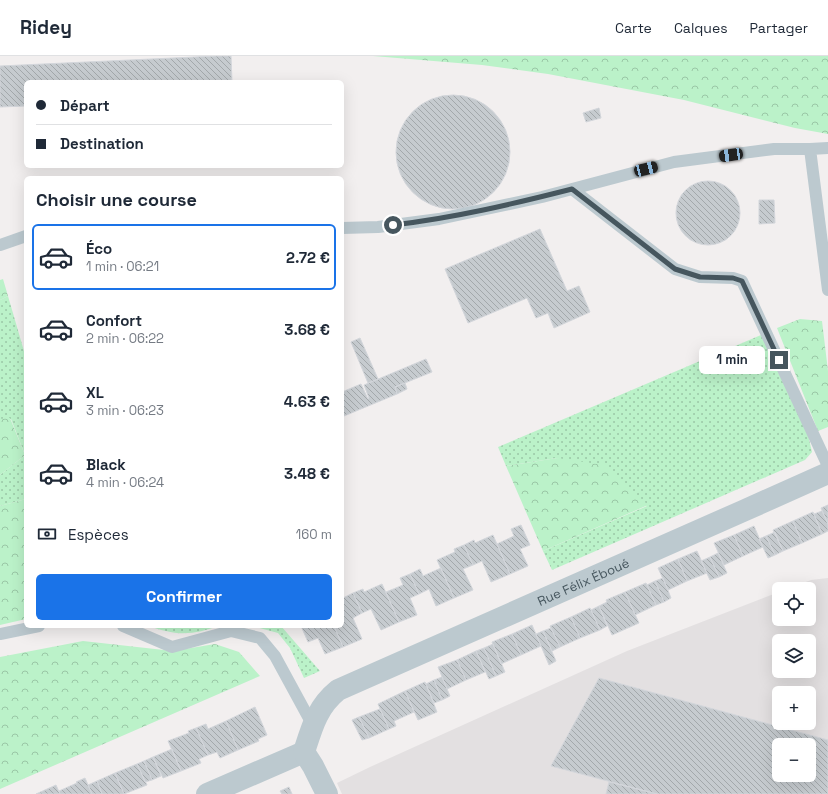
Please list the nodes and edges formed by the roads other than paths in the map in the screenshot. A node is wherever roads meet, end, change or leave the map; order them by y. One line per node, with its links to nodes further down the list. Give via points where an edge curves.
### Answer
1 (828, 148): 2 (lane)
2 (810, 149): 3 (lane, via 774,149 674,162); 7 (lane)
3 (572, 189): 4 (lane, via 439,219 378,227); 8 (lane, via 675,269 700,277 733,278 742,281)
4 (344, 228)
5 (24, 237): 6 (lane)
6 (0, 245)
7 (828, 290)
8 (828, 466)
9 (828, 473): 13 (street, Rue Félix Éboué, via 338,690 327,699)
10 (29, 628): 12 (lane)
11 (128, 628): 13 (lane, via 172,647 231,631 260,638 275,656)
12 (0, 634)
13 (312, 724): 14 (street)
14 (304, 752): 15 (street); 16 (street, via 314,766)
15 (207, 794)
16 (327, 794)

